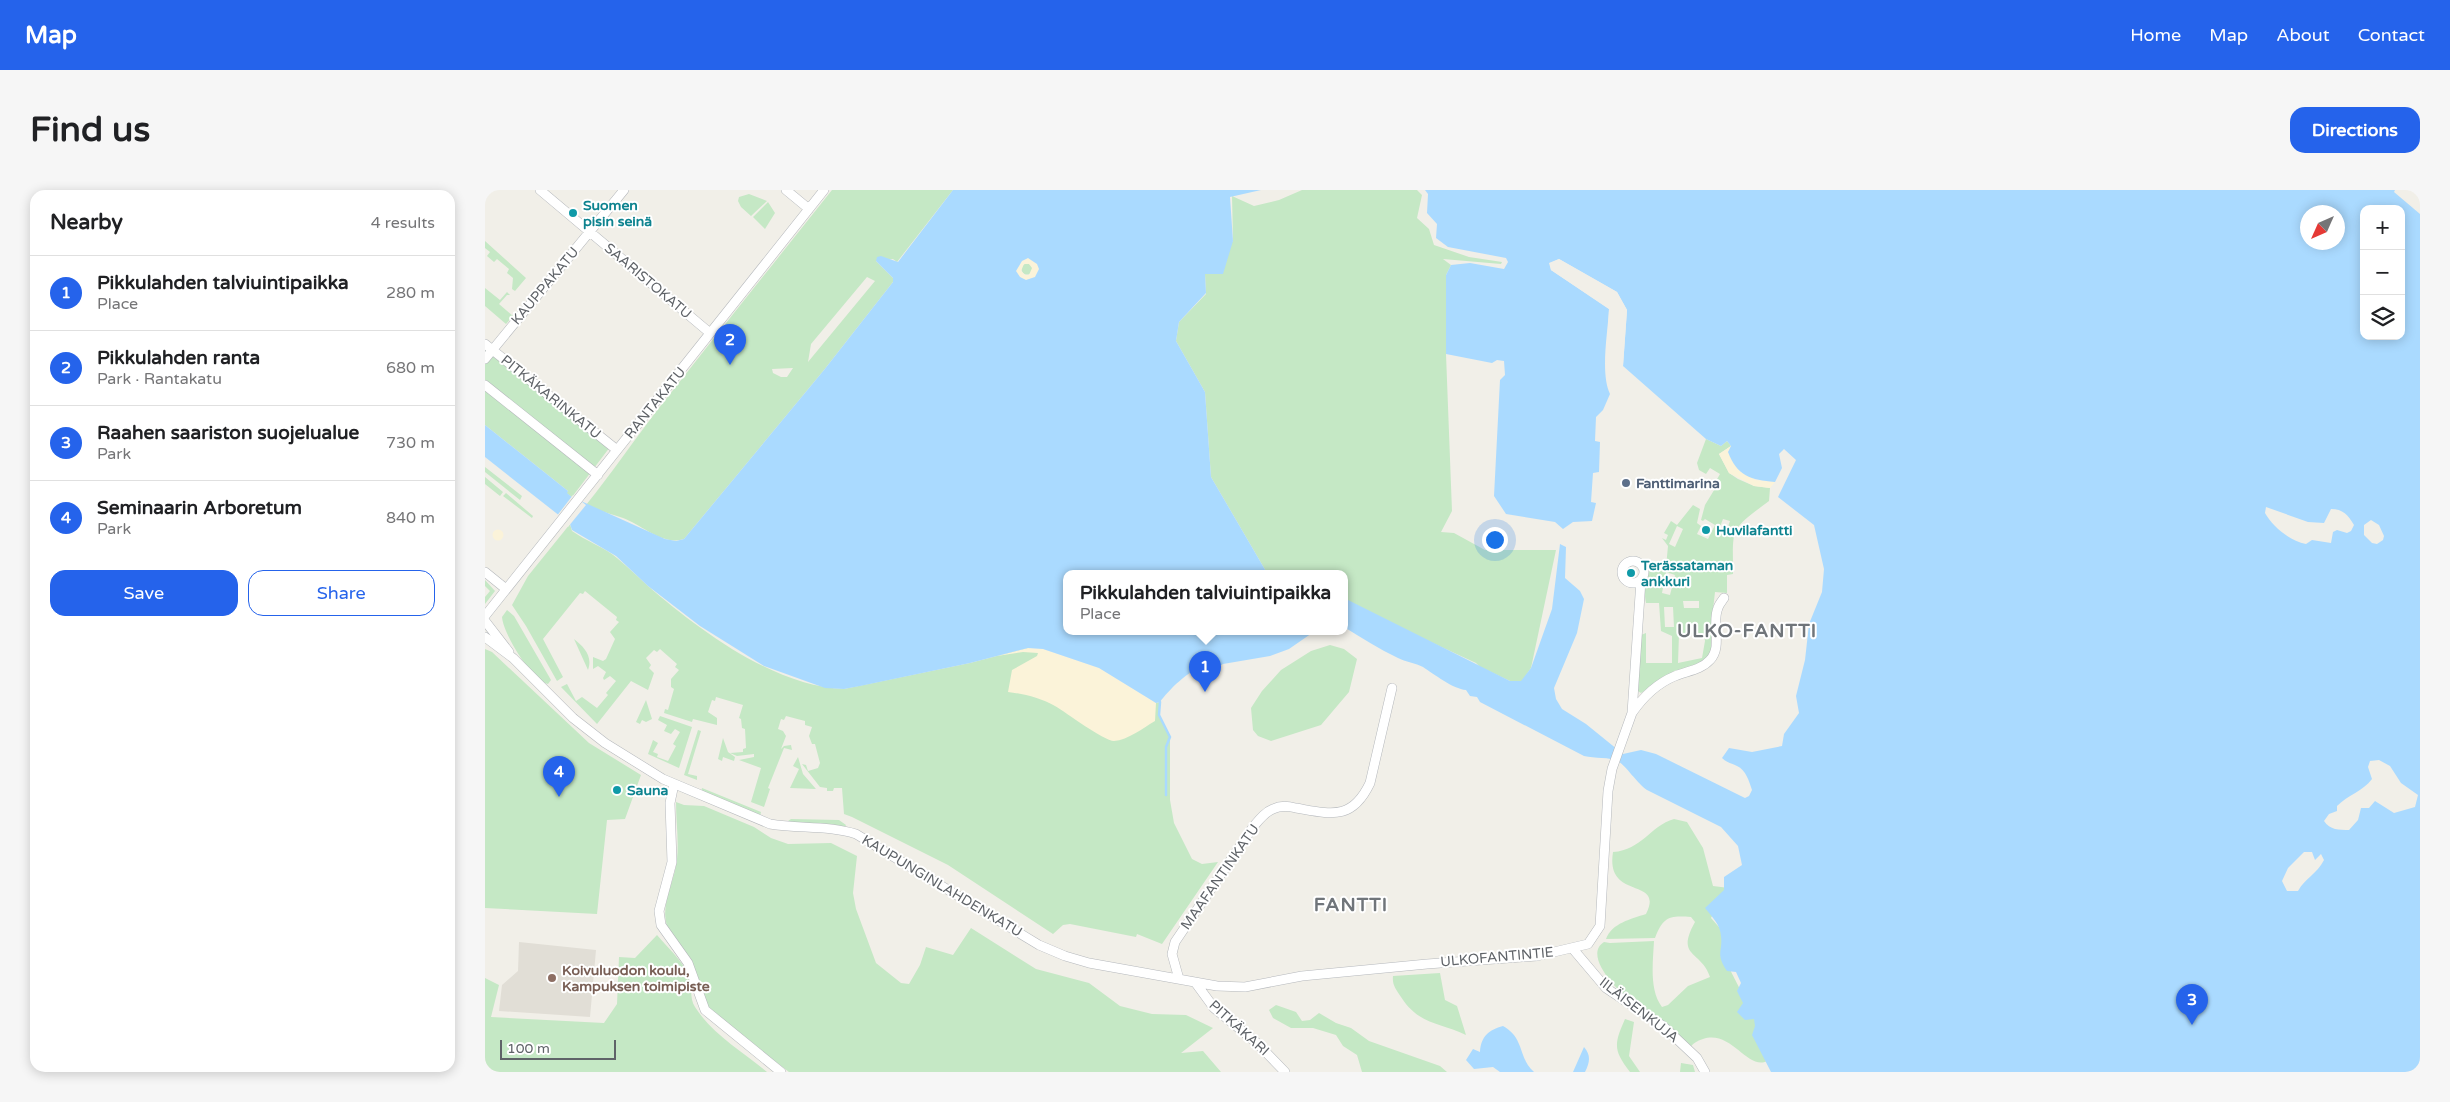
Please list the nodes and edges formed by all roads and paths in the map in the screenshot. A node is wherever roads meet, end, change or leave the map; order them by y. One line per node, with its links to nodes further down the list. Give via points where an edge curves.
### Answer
1 (540, 190): 6 (street, SAARISTOKATU)
2 (624, 190): 6 (street, KAUPPAKATU)
3 (786, 190): 5 (street)
4 (824, 190): 5 (street, RANTAKATU)
5 (809, 208): 7 (street, RANTAKATU)
6 (589, 233): 7 (street, SAARISTOKATU); 8 (street, KAUPPAKATU)
7 (710, 333): 11 (street, RANTAKATU)
8 (489, 347): 9 (street, KAUPPAKATU); 11 (street, PITKÄKARINKATU)
9 (485, 359)
10 (485, 385): 12 (street)
11 (617, 450): 12 (street, RANTAKATU)
12 (598, 475): 16 (street, RANTAKATU)
13 (485, 572): 16 (street)
14 (1641, 580): 15 (street); 15 (street, ULKOFANTINTIE, via 1642,566 1629,562 1622,570); 18 (street, ULKOFANTINTIE)
15 (1628, 582): 18 (street, ULKOFANTINTIE)
16 (506, 589): 19 (street, RANTAKATU)
17 (1724, 598): 24 (street, via 1717,609 1715,654 1710,661 1658,686 1642,698)
18 (1638, 604): 24 (street, ULKOFANTINTIE)
19 (485, 616)
20 (485, 621): 22 (street, KAUPUNGINLAHDENKATU)
21 (485, 637): 22 (street, KAUPUNGINLAHDENKATU)
22 (513, 658): 25 (street, KAUPUNGINLAHDENKATU, via 589,733)
23 (1392, 688): 27 (street, MAAFANTINKATU, via 1370,783 1364,795 1349,810 1341,813 1287,806 1272,809 1253,826 1175,942 1172,954)
24 (1632, 713): 26 (street, ULKOFANTINTIE, via 1612,769 1608,791 1601,926 1588,944)
25 (674, 784): 27 (street, KAUPUNGINLAHDENKATU, via 770,824 830,828 856,834 1051,951 1089,962); 29 (street, via 671,797 672,862 659,911 661,925 688,963 705,1010)
26 (1573, 949): 28 (street, ULKOFANTINTIE, via 1537,956 1303,976 1245,987); 31 (street, IILÄISENKUJA, via 1606,988 1663,1026 1697,1058)
27 (1179, 979): 28 (street, ULKOFANTINTIE)
28 (1195, 982): 30 (street, PITKÄKARI, via 1214,1008 1263,1048)
29 (781, 1072)
30 (1285, 1072)
31 (1705, 1072)

